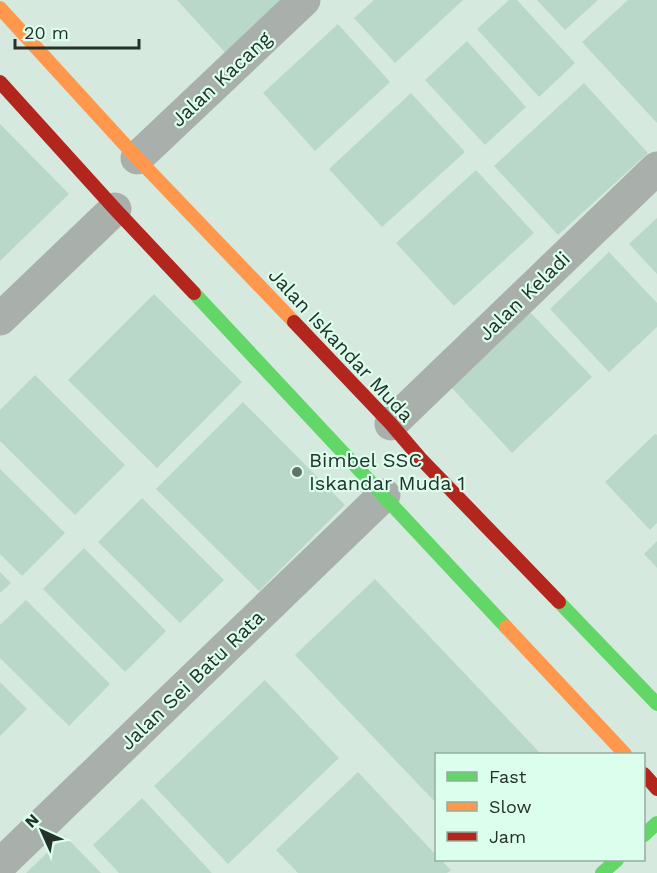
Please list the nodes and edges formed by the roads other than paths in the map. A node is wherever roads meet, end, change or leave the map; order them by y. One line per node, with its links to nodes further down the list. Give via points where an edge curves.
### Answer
1 (304, 0): 5 (street, Jalan Kacang)
2 (0, 8): 5 (main road, Jalan Iskandar Muda)
3 (0, 82): 6 (main road)
4 (657, 168): 8 (street, Jalan Keladi)
5 (146, 173): 8 (main road, Jalan Iskandar Muda)
6 (119, 206): 7 (street); 9 (main road)
7 (0, 319)
8 (390, 424): 10 (main road, Jalan Iskandar Muda, via 416,462)
9 (387, 492): 11 (main road); 17 (street, Jalan Sei Batu Rata)
10 (657, 704)
11 (624, 753)
12 (645, 775): 13 (main road)
13 (657, 789)
14 (657, 823): 15 (main road)
15 (645, 834)
16 (616, 861): 18 (main road)
17 (0, 865)
18 (602, 873)

